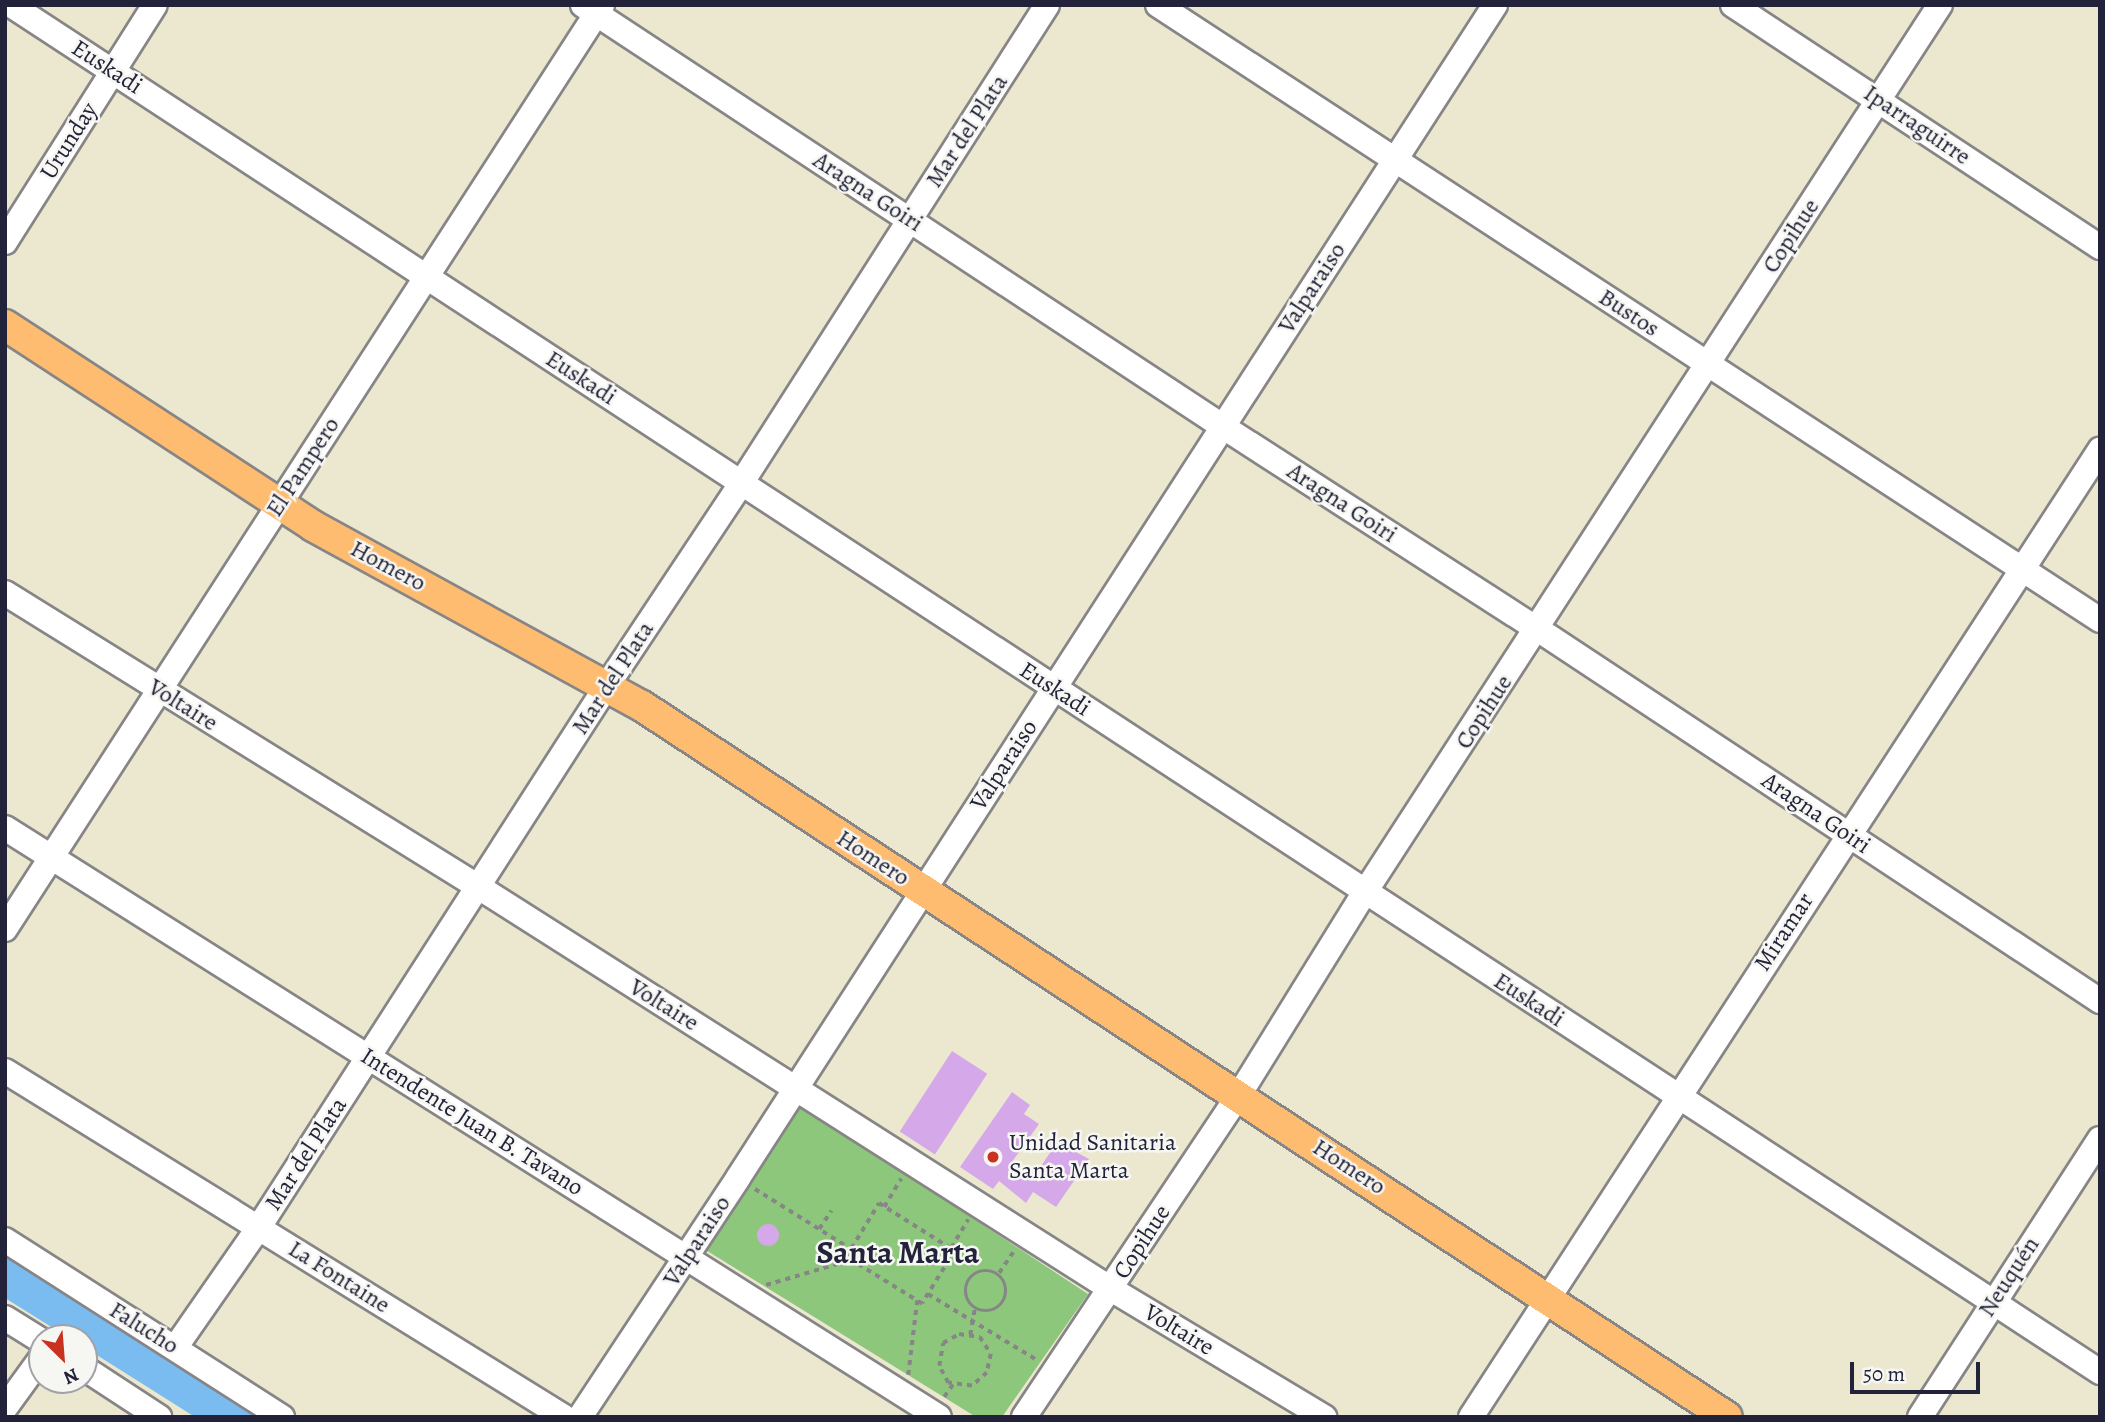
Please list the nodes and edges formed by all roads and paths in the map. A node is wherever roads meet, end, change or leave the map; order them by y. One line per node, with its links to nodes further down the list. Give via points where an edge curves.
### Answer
1 (11, 5): 9 (street, Euskadi)
2 (155, 5): 9 (street, Urunday)
3 (1048, 5): 12 (street, Mar del Plata)
4 (1158, 5): 11 (street, Bustos)
5 (1495, 5): 11 (street, Valparaiso)
6 (1733, 5): 10 (street, Iparraguirre)
7 (1940, 5): 10 (street, Copihue)
8 (594, 8): 12 (street, Aragna Goiri); 15 (street, El Pampero)
9 (113, 71): 13 (street, Urunday); 15 (street, Euskadi)
10 (1879, 99): 14 (street, Iparraguirre); 17 (street, Copihue)
11 (1395, 160): 17 (street, Bustos); 18 (street, Valparaiso)
12 (911, 220): 18 (street, Aragna Goiri); 20 (street, Mar del Plata)
13 (5, 242)
14 (2100, 247)
15 (426, 278): 20 (street, Euskadi); 21 (street, El Pampero)
16 (5, 325): 21 (main road, Homero)
17 (1708, 365): 22 (street, Bustos); 25 (street, Copihue)
18 (1222, 426): 25 (street, Aragna Goiri); 27 (street, Valparaiso)
19 (2100, 450): 22 (street, Miramar)
20 (742, 482): 26 (street, Mar del Plata); 27 (street, Euskadi)
21 (279, 504): 26 (main road, Homero); 28 (street, El Pampero)
22 (2022, 570): 24 (street, Bustos); 30 (street, Miramar)
23 (5, 593): 28 (street, Voltaire)
24 (2100, 620)
25 (1539, 630): 30 (street, Aragna Goiri); 34 (street, Copihue)
26 (608, 684): 32 (street, Mar del Plata); 33 (main road, Homero)
27 (1054, 688): 33 (street, Valparaiso); 34 (street, Euskadi)
28 (161, 691): 31 (street, El Pampero); 32 (street, Voltaire)
29 (5, 828): 31 (street, Intendente Juan B. Tavano)
30 (1847, 834): 36 (street, Aragna Goiri); 41 (street, Miramar)
31 (52, 857): 35 (street, El Pampero); 37 (street, Intendente Juan B. Tavano)
32 (477, 886): 37 (street, Mar del Plata); 39 (street, Voltaire)
33 (922, 891): 39 (street, Valparaiso); 40 (main road, Homero)
34 (1365, 892): 40 (street, Copihue); 41 (street, Euskadi)
35 (5, 929)
36 (2100, 1001)
37 (369, 1057): 48 (street, Mar del Plata); 54 (street, Intendente Juan B. Tavano)
38 (5, 1071): 48 (street, La Fontaine)
39 (795, 1088): 43 (street, Voltaire); 44 (street, Valparaiso)
40 (1239, 1095): 57 (street, Copihue); 60 (main road, Homero)
41 (1677, 1097): 60 (street, Miramar); 62 (street, Euskadi)
42 (2100, 1139): 62 (street, Neuquén)
43 (912, 1161): 45 (street, Voltaire); 46 (path)
44 (738, 1178): 49 (path); 54 (street, Valparaiso)
45 (978, 1204): 50 (street, Voltaire); 52 (path)
46 (884, 1207): 52 (path); 53 (path, via 879,1203)
47 (831, 1211): 49 (path)
48 (259, 1227): 68 (street, Mar del Plata); 77 (street, La Fontaine)
49 (819, 1229): 53 (path)
50 (1026, 1234): 56 (path); 57 (street, Voltaire)
51 (5, 1240): 68 (street, Falucho)
52 (950, 1248): 59 (path, via 955,1251)
53 (850, 1249): 55 (path, via 846,1257)
54 (686, 1257): 58 (street, Intendente Juan B. Tavano); 78 (street, Valparaiso)
55 (851, 1260): 58 (path); 61 (path)
56 (999, 1273): 63 (path, via 1008,1287 1003,1303 988,1313); 63 (path, via 984,1269 969,1280 965,1294)
57 (1111, 1289): 69 (street, Copihue); 81 (street, Voltaire)
58 (739, 1292): 73 (street, Intendente Juan B. Tavano)
59 (928, 1294): 61 (path, via 922,1304); 65 (path)
60 (1548, 1298): 82 (street, Miramar); 83 (main road, Homero)
61 (917, 1301): 73 (path)
62 (1992, 1302): 70 (street, Euskadi); 84 (street, Neuquén)
63 (975, 1308): 65 (path)
64 (5, 1318): 66 (street)
65 (970, 1320): 67 (path); 69 (path)
66 (28, 1332)
67 (970, 1335): 67 (path, via 980,1337 991,1354 987,1373 972,1386 948,1383 939,1366 943,1343 959,1334)
68 (175, 1348): 76 (street, Falucho)
69 (1054, 1370): 80 (street, Copihue)
70 (2100, 1372)
71 (28, 1376): 74 (street)
72 (98, 1377): 75 (street)
73 (906, 1396): 79 (street, Intendente Juan B. Tavano)
74 (5, 1408)
75 (159, 1417)
76 (282, 1417)
77 (564, 1417)
78 (580, 1417)
79 (939, 1417)
80 (1024, 1417)
81 (1324, 1417)
82 (1471, 1417)
83 (1727, 1417)
84 (1920, 1417)

